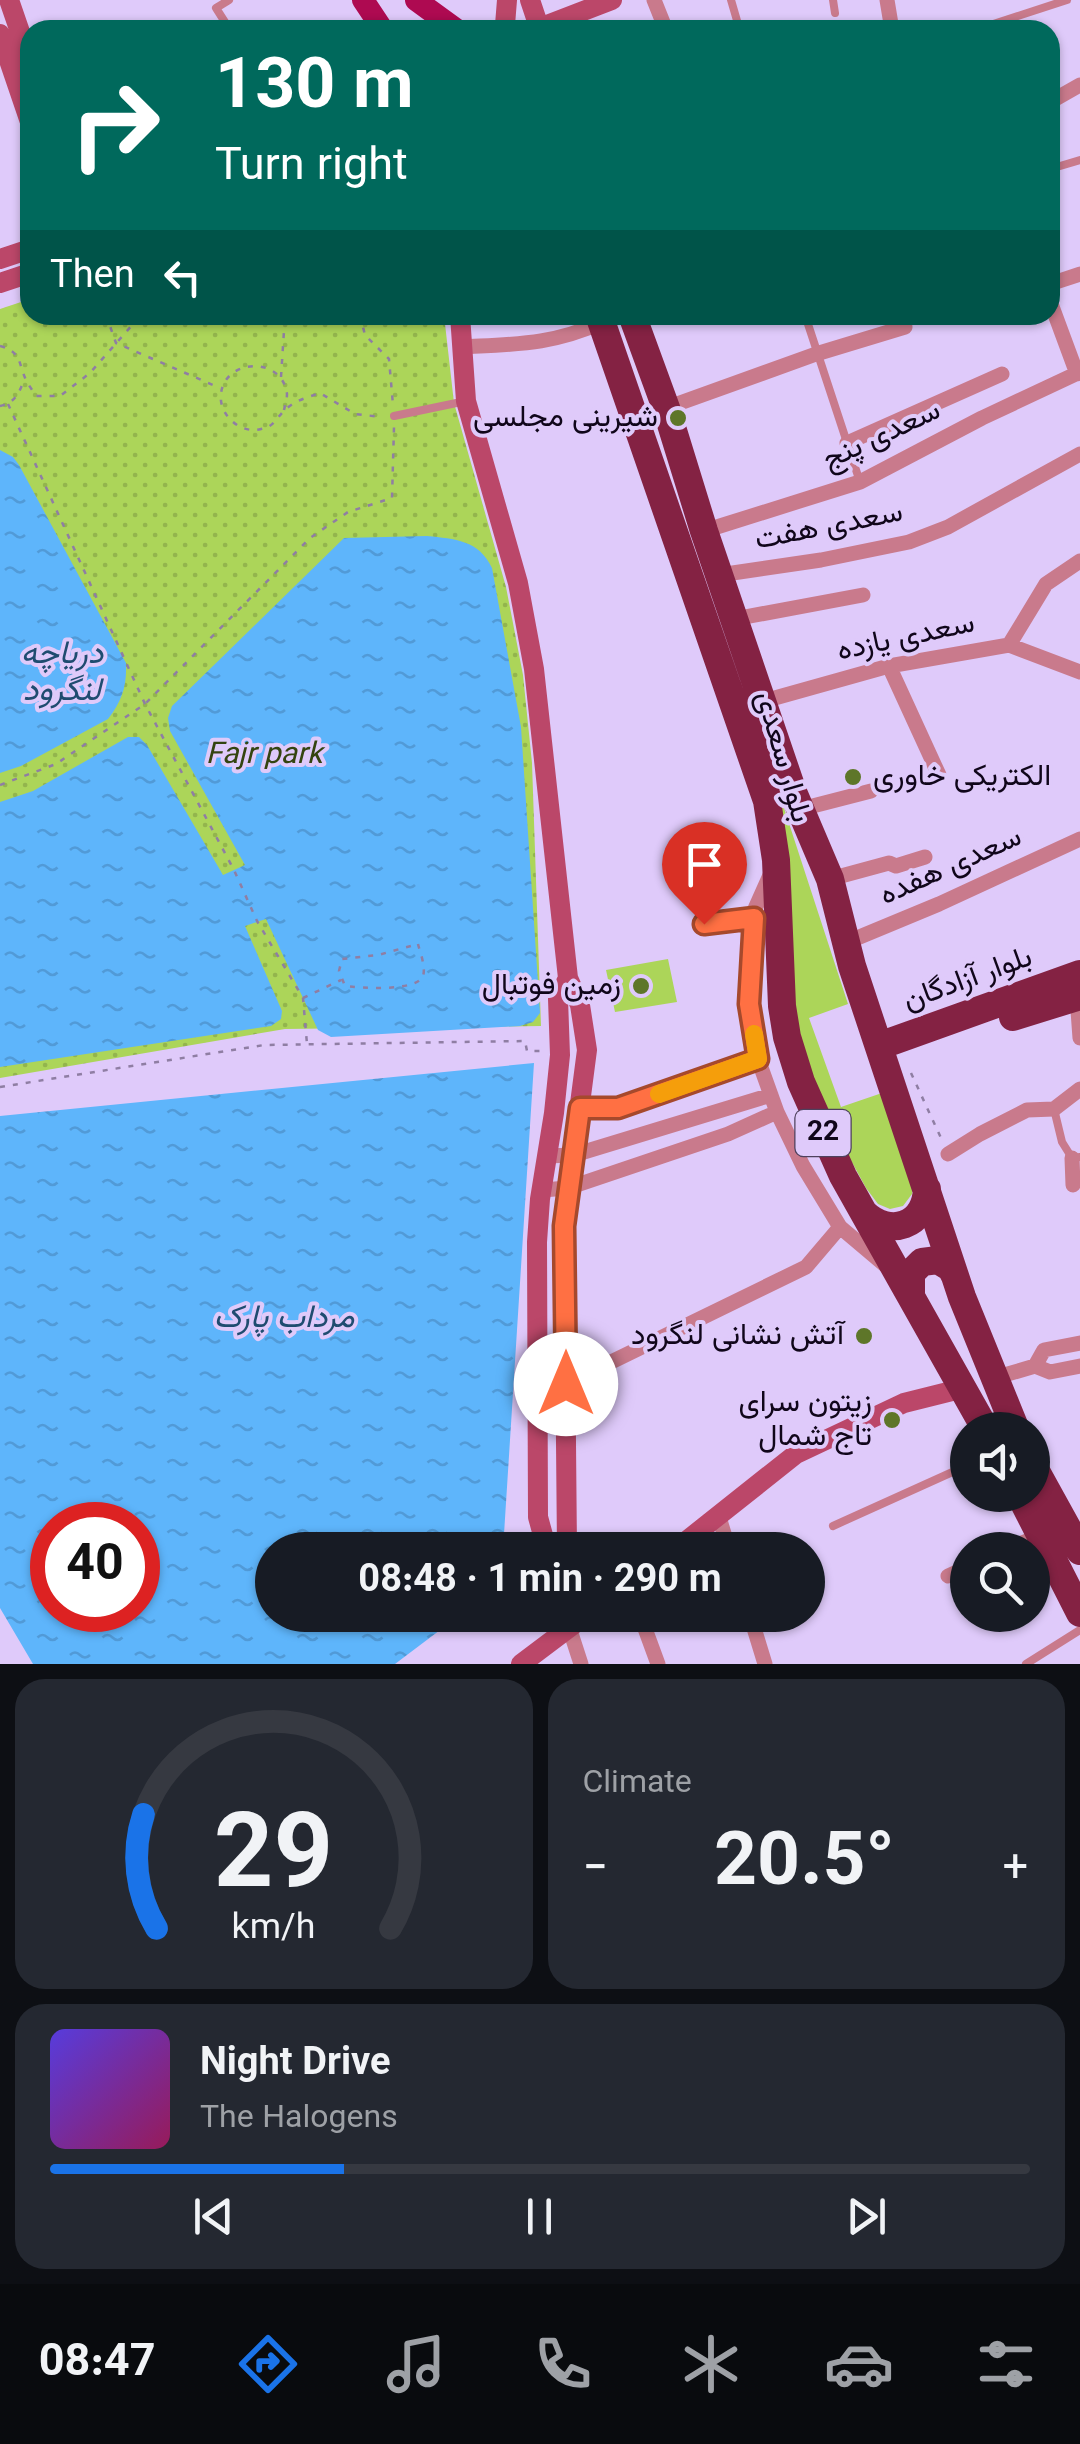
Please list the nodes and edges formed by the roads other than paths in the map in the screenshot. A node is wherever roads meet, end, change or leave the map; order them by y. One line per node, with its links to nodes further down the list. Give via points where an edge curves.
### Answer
1 (10, 0): 12 (street)
2 (229, 0): 8 (lane, via 216,8)
3 (416, 0): 9 (main road)
4 (612, 0): 10 (street)
5 (834, 0): 7 (lane)
6 (1067, 0): 11 (lane)
7 (835, 14)
8 (224, 20)
9 (443, 20)
10 (562, 20)
11 (1006, 20)
12 (20, 31)
13 (0, 34): 14 (street)
14 (20, 93)
15 (461, 325): 22 (street)
16 (589, 325): 22 (street, via 537,343)
17 (603, 325): 46 (highway, بلوار سعدی / 22, via 767,801)
18 (636, 325): 27 (highway, بلوار سعدی)
19 (808, 325): 23 (lane)
20 (1059, 325): 24 (street)
21 (905, 327): 23 (street)
22 (462, 347): 26 (street)
23 (816, 354): 27 (street); 29 (lane)
24 (1078, 373): 31 (street, سعدی پنج)
25 (1002, 374): 29 (street)
26 (466, 401): 28 (lane); 51 (street, via 518,583 534,668)
27 (666, 408): 32 (highway, بلوار سعدی)
28 (394, 416)
29 (847, 443): 31 (lane)
30 (1080, 454): 34 (street, سعدی هفت, via 948,528 910,542)
31 (860, 482): 32 (street, سعدی پنج)
32 (704, 531): 34 (highway, بلوار سعدی)
33 (1080, 561): 37 (street, سعدی یازده, via 1046,584)
34 (719, 576): 36 (highway, بلوار سعدی)
35 (863, 595): 36 (street)
36 (734, 619): 40 (highway, بلوار سعدی)
37 (1010, 644): 38 (street, سعدی یازده); 39 (street)
38 (889, 666): 40 (street, سعدی یازده); 41 (street)
39 (1080, 672)
40 (764, 701): 43 (highway, بلوار سعدی)
41 (940, 776)
42 (872, 791): 43 (street)
43 (801, 810): 47 (highway, بلوار سعدی)
44 (1080, 839): 50 (street, سعدی هفده)
45 (925, 857): 47 (street)
46 (776, 860): 48 (street); 69 (highway, بلوار سعدی / 22, via 787,1037)
47 (830, 879): 50 (highway, بلوار سعدی)
48 (754, 918): 49 (street); 55 (street, via 749,1004)
49 (704, 924)
50 (845, 944): 54 (highway, بلوار سعدی)
51 (568, 978): 58 (street, via 580,1005 586,1050); 63 (street, via 558,999 560,1056)
52 (1079, 989): 53 (street); 54 (highway, بلوار آزادگان)
53 (1080, 1038)
54 (888, 1052): 67 (highway, بلوار سعدی)
55 (758, 1059): 57 (street); 58 (street, via 618,1108)
56 (1080, 1089): 59 (street)
57 (771, 1095): 60 (street); 62 (street)
58 (580, 1108): 62 (street)
59 (1054, 1110): 61 (street, via 1028,1110); 64 (lane, via 1062,1142)
60 (777, 1112): 66 (street); 69 (street, via 802,1166)
61 (948, 1154)
62 (574, 1155): 63 (street); 66 (street)
63 (546, 1156): 68 (street)
64 (1076, 1157): 65 (street)
65 (1073, 1185)
66 (568, 1188): 68 (street); 76 (street)
67 (926, 1189): 69 (highway, via 924,1206 906,1224); 70 (highway, بلوار سعدی)
68 (542, 1190): 85 (street, via 537,1242)
69 (852, 1220): 71 (highway, بلوار سعدی / 22); 76 (street, via 806,1267)
70 (955, 1276): 71 (highway, via 938,1260 922,1262); 75 (highway, بلوار سعدی)
71 (906, 1286): 77 (highway, بلوار سعدی / 22)
72 (1080, 1343): 73 (street, via 1044,1350)
73 (1035, 1366): 74 (street, via 1050,1372); 75 (street)
74 (1080, 1366)
75 (994, 1378): 79 (highway, بلوار سعدی)
76 (566, 1384): 86 (street)
77 (964, 1388): 78 (highway, بلوار سعدی / 22); 82 (street, via 904,1403 796,1454)
78 (977, 1412)
79 (1008, 1412)
80 (950, 1473): 84 (lane)
81 (1050, 1501): 83 (highway)
82 (719, 1517): 87 (street); 88 (street)
83 (1062, 1525): 89 (highway); 90 (highway)
84 (833, 1526)
85 (543, 1532)
86 (567, 1532)
87 (699, 1532)
88 (724, 1532)
89 (1080, 1552)
90 (1080, 1613)
91 (1080, 1630): 100 (lane)
92 (557, 1632): 96 (street)
93 (575, 1632): 97 (street)
94 (646, 1632): 98 (street)
95 (755, 1632): 99 (street)
96 (520, 1664)
97 (581, 1664)
98 (658, 1664)
99 (765, 1664)
100 (1026, 1664)

